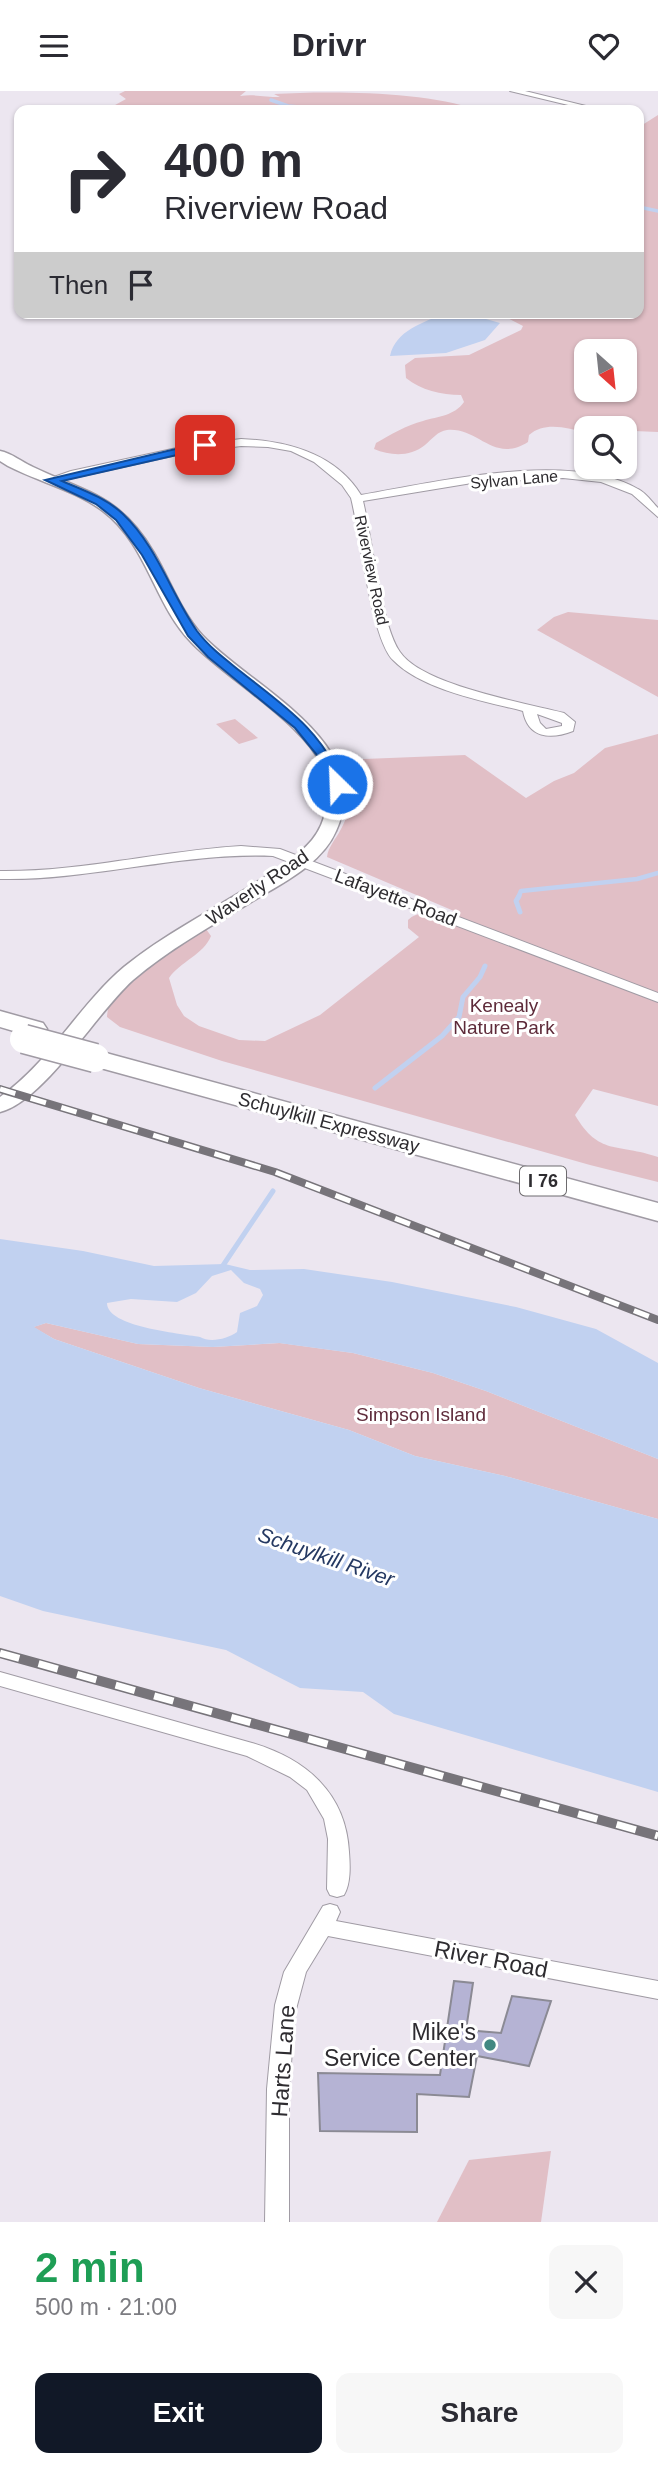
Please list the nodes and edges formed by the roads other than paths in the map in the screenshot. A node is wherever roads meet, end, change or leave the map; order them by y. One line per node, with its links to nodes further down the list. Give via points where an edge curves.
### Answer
1 (514, 91): 2 (street)
2 (577, 105)
3 (0, 455): 4 (street, Waverly Road)
4 (51, 480): 5 (street, Riverview Road, via 191,448 250,443 316,457 340,476); 8 (street, Waverly Road, via 100,502 120,517 198,641 288,714 327,759 337,784 336,809 326,833)
5 (358, 499): 6 (street, Sylvan Lane, via 520,474 562,474 600,477 635,489); 7 (street, Riverview Road, via 386,635 396,656 430,678)
6 (658, 514)
7 (529, 708)
8 (302, 860): 9 (street, Lafayette Road, via 242,850 49,875); 10 (street, Lafayette Road); 13 (street, Waverly Road, via 127,974 33,1078)
9 (0, 875)
10 (658, 998)
11 (0, 1019): 12 (highway, Schuylkill Expressway / I 76)
12 (19, 1033): 14 (highway, Schuylkill Expressway / I 76, bridge)
13 (3, 1104)
14 (428, 1143): 15 (highway, Schuylkill Expressway / I 76); 16 (highway, Schuylkill Expressway / I 76)
15 (658, 1199)
16 (658, 1212)
17 (0, 1679): 18 (street, via 289,1764 316,1786 337,1821)
18 (337, 1889)
19 (327, 1920): 20 (street, River Road); 21 (street, Harts Lane, via 302,1955 284,2011 278,2078)
20 (658, 1990)
21 (277, 2222)

